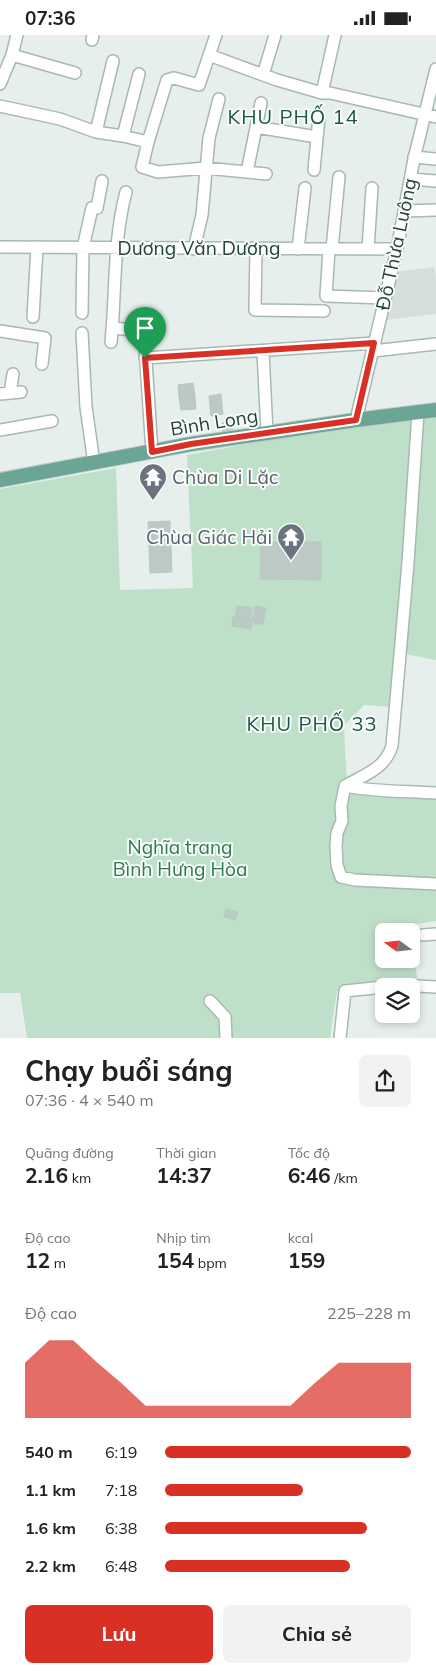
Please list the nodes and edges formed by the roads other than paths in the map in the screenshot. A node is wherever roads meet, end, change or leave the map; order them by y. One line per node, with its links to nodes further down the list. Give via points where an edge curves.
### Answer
1 (17, 35): 5 (street)
2 (216, 35): 6 (street)
3 (276, 35): 11 (street)
4 (335, 35): 13 (street)
5 (12, 55): 9 (street); 12 (street)
6 (210, 55): 11 (street); 23 (street, via 199,85 174,78 166,80)
7 (113, 61): 20 (street)
8 (436, 72): 17 (street, Đỗ Thừa Luông)
9 (75, 73)
10 (139, 74): 21 (street)
11 (264, 75): 13 (street)
12 (0, 84)
13 (322, 93): 17 (street)
14 (218, 99): 26 (street)
15 (261, 103): 19 (street)
16 (0, 106): 20 (street, via 60,119)
17 (431, 116): 24 (street, Đỗ Thừa Luông)
18 (319, 117): 22 (street)
19 (256, 127): 22 (street); 28 (street)
20 (96, 132): 21 (street)
21 (124, 136): 23 (street)
22 (317, 137): 27 (street)
23 (148, 142): 26 (street, via 142,167 158,171)
24 (414, 157): 25 (street); 31 (street, Đỗ Thừa Luông)
25 (436, 159)
26 (206, 168): 28 (street); 43 (street, via 202,215)
27 (314, 170)
28 (247, 172): 29 (street)
29 (266, 174)
30 (339, 177): 46 (street)
31 (411, 179): 33 (street); 38 (street, Đỗ Thừa Luông)
32 (102, 181): 41 (street, via 97,208 92,208)
33 (436, 181)
34 (372, 187): 47 (street)
35 (305, 188): 45 (street)
36 (126, 192): 42 (street)
37 (436, 210): 38 (street)
38 (404, 211): 48 (street, Đỗ Thừa Luông)
39 (0, 247): 40 (street, Dương Văn Dương)
40 (37, 247): 41 (street, Dương Văn Dương); 52 (street)
41 (84, 248): 42 (street, Dương Văn Dương); 51 (street)
42 (116, 248): 43 (street, Dương Văn Dương); 53 (street)
43 (194, 249): 44 (street, Dương Văn Dương)
44 (256, 249): 45 (street, Dương Văn Dương); 50 (street, via 255,310)
45 (298, 249): 46 (street, Dương Văn Dương)
46 (330, 249): 47 (street, Dương Văn Dương); 49 (street, via 326,296)
47 (368, 249): 48 (street, Dương Văn Dương)
48 (397, 249): 49 (street, Đỗ Thừa Luông)
49 (385, 299): 58 (street, Đỗ Thừa Luông)
50 (324, 311)
51 (82, 313)
52 (33, 317)
53 (113, 328): 56 (street); 60 (street, via 144,331)
54 (0, 331): 61 (street, via 45,338)
55 (82, 333): 71 (street, via 86,407)
56 (111, 342)
57 (436, 344): 58 (street)
58 (374, 347): 59 (street); 66 (street, Đỗ Thừa Luông)
59 (263, 351): 60 (street); 69 (street)
60 (145, 358): 70 (street)
61 (42, 364)
62 (13, 374): 63 (street)
63 (10, 393)
64 (436, 410): 65 (main road, Bình Long)
65 (418, 412): 66 (main road, Bình Long); 73 (street, via 392,746 379,767)
66 (356, 420): 69 (main road, Bình Long)
67 (52, 421): 68 (street)
68 (0, 430)
69 (267, 433): 70 (main road, Bình Long)
70 (152, 452): 71 (main road, Bình Long)
71 (94, 463): 72 (main road, Bình Long)
72 (0, 480)
73 (345, 786): 74 (street); 75 (street, via 336,846 341,877)
74 (436, 793)
75 (436, 884)
76 (436, 934): 77 (street)
77 (423, 935)
78 (420, 986): 80 (street)
79 (375, 987): 83 (street, via 345,991)
80 (436, 987)
81 (210, 1001): 82 (street, via 225,1017)
82 (226, 1038)
83 (340, 1038)

